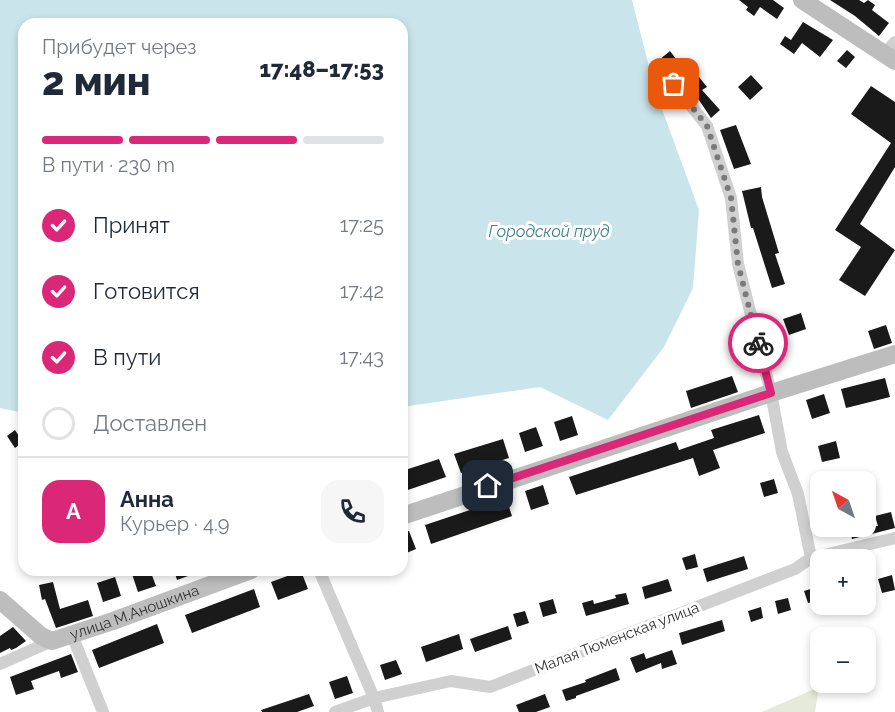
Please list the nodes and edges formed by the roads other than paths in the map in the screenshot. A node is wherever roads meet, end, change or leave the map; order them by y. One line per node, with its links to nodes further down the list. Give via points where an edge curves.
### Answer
1 (802, 0): 2 (street)
2 (892, 52)
3 (674, 84): 5 (street, via 707,126 731,198 738,264)
4 (895, 354): 5 (street)
5 (771, 393): 6 (street); 9 (street, via 782,452 798,494)
6 (408, 514)
7 (895, 538): 8 (street, Малая Тюменская улица)
8 (849, 549)
9 (810, 553)
10 (810, 559): 17 (street, Малая Тюменская улица, via 795,569 490,687 451,681)
11 (234, 576): 14 (street, улица М.Аношкина)
12 (322, 576): 17 (street)
13 (0, 600): 15 (street, улица М.Аношкина)
14 (72, 635): 15 (street, улица М.Аношкина); 18 (street)
15 (52, 641): 16 (street, улица М.Аношкина)
16 (0, 664)
17 (374, 698): 19 (street, Малая Тюменская улица); 20 (street)
18 (103, 712)
19 (335, 712)
20 (378, 712)

